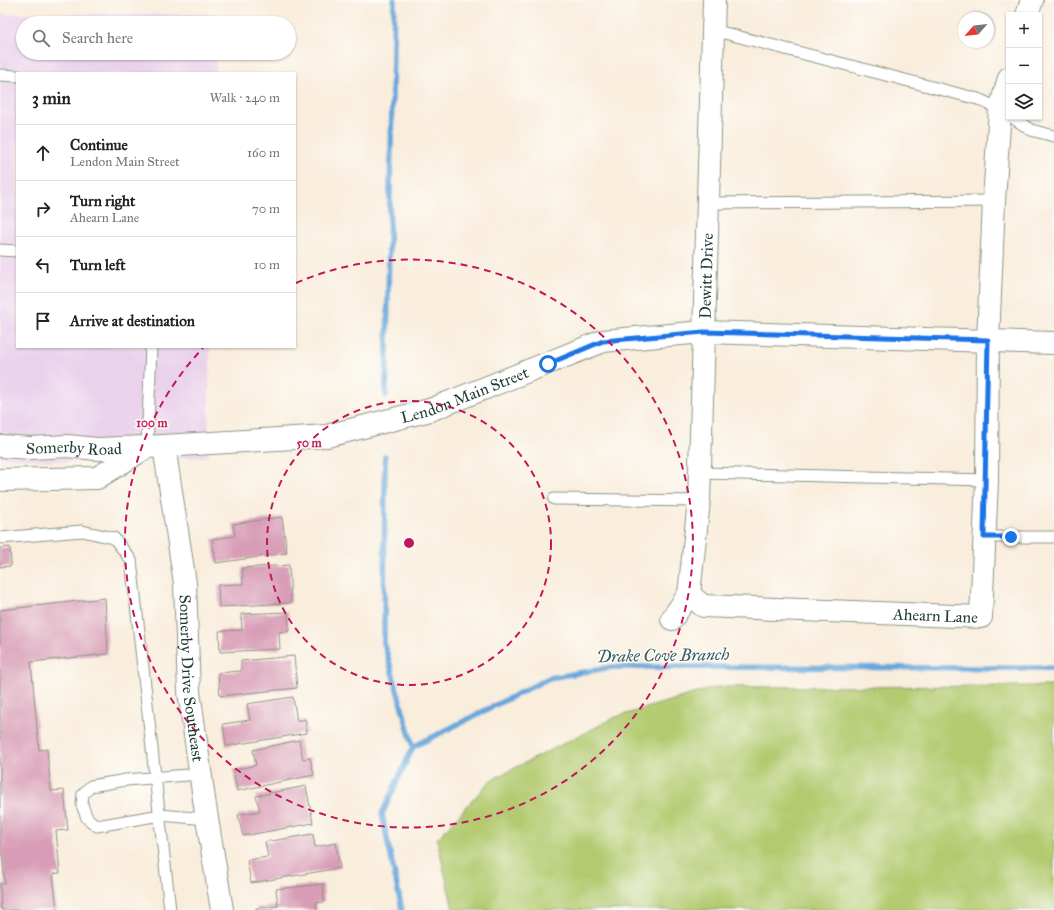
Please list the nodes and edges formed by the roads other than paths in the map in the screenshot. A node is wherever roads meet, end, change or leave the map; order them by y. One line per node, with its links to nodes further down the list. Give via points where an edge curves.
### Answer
1 (714, 0): 4 (street, Dewitt Drive)
2 (1032, 0): 3 (street)
3 (1029, 12)
4 (713, 30): 7 (lane, via 978,99); 12 (street, Dewitt Drive)
5 (0, 75): 6 (lane)
6 (16, 76)
7 (1006, 113)
8 (1006, 120): 11 (street, Ahearn Lane)
9 (1016, 120): 10 (lane, via 1031,130)
10 (1054, 136)
11 (994, 201): 12 (lane); 16 (street, Ahearn Lane)
12 (708, 202): 15 (street, Dewitt Drive)
13 (0, 250): 14 (lane)
14 (16, 251)
15 (704, 332): 16 (street, Lendon Main Street); 20 (street, Lendon Main Street, via 603,341 430,410 327,436); 21 (street, Dewitt Drive)
16 (988, 340): 17 (street, Lendon Main Street); 23 (street, Ahearn Lane)
17 (1054, 343)
18 (151, 348): 20 (lane)
19 (0, 446): 20 (street, Somerby Road, via 67,446 97,449)
20 (156, 446): 22 (street, Somerby Road, via 97,478); 31 (street, Somerby Drive Southeast, via 185,583 189,692)
21 (701, 473): 23 (lane); 25 (street, Dewitt Drive)
22 (0, 480)
23 (987, 480): 26 (street, Ahearn Lane)
24 (554, 499): 25 (lane)
25 (699, 502): 29 (street, Dewitt Drive)
26 (984, 537): 27 (lane); 29 (street, Ahearn Lane, via 981,617 703,606)
27 (1054, 537)
28 (0, 538): 32 (lane, via 82,531 114,538 131,560)
29 (689, 594): 30 (street, Dewitt Drive)
30 (672, 619)
31 (200, 774): 32 (lane); 34 (street, Somerby Drive Southeast)
32 (156, 778): 33 (lane); 33 (lane, via 91,786 83,794 82,805 87,818 97,826)
33 (160, 815): 34 (lane); 35 (lane)
34 (207, 819): 36 (street, Somerby Drive Southeast)
35 (170, 910)
36 (222, 910)

